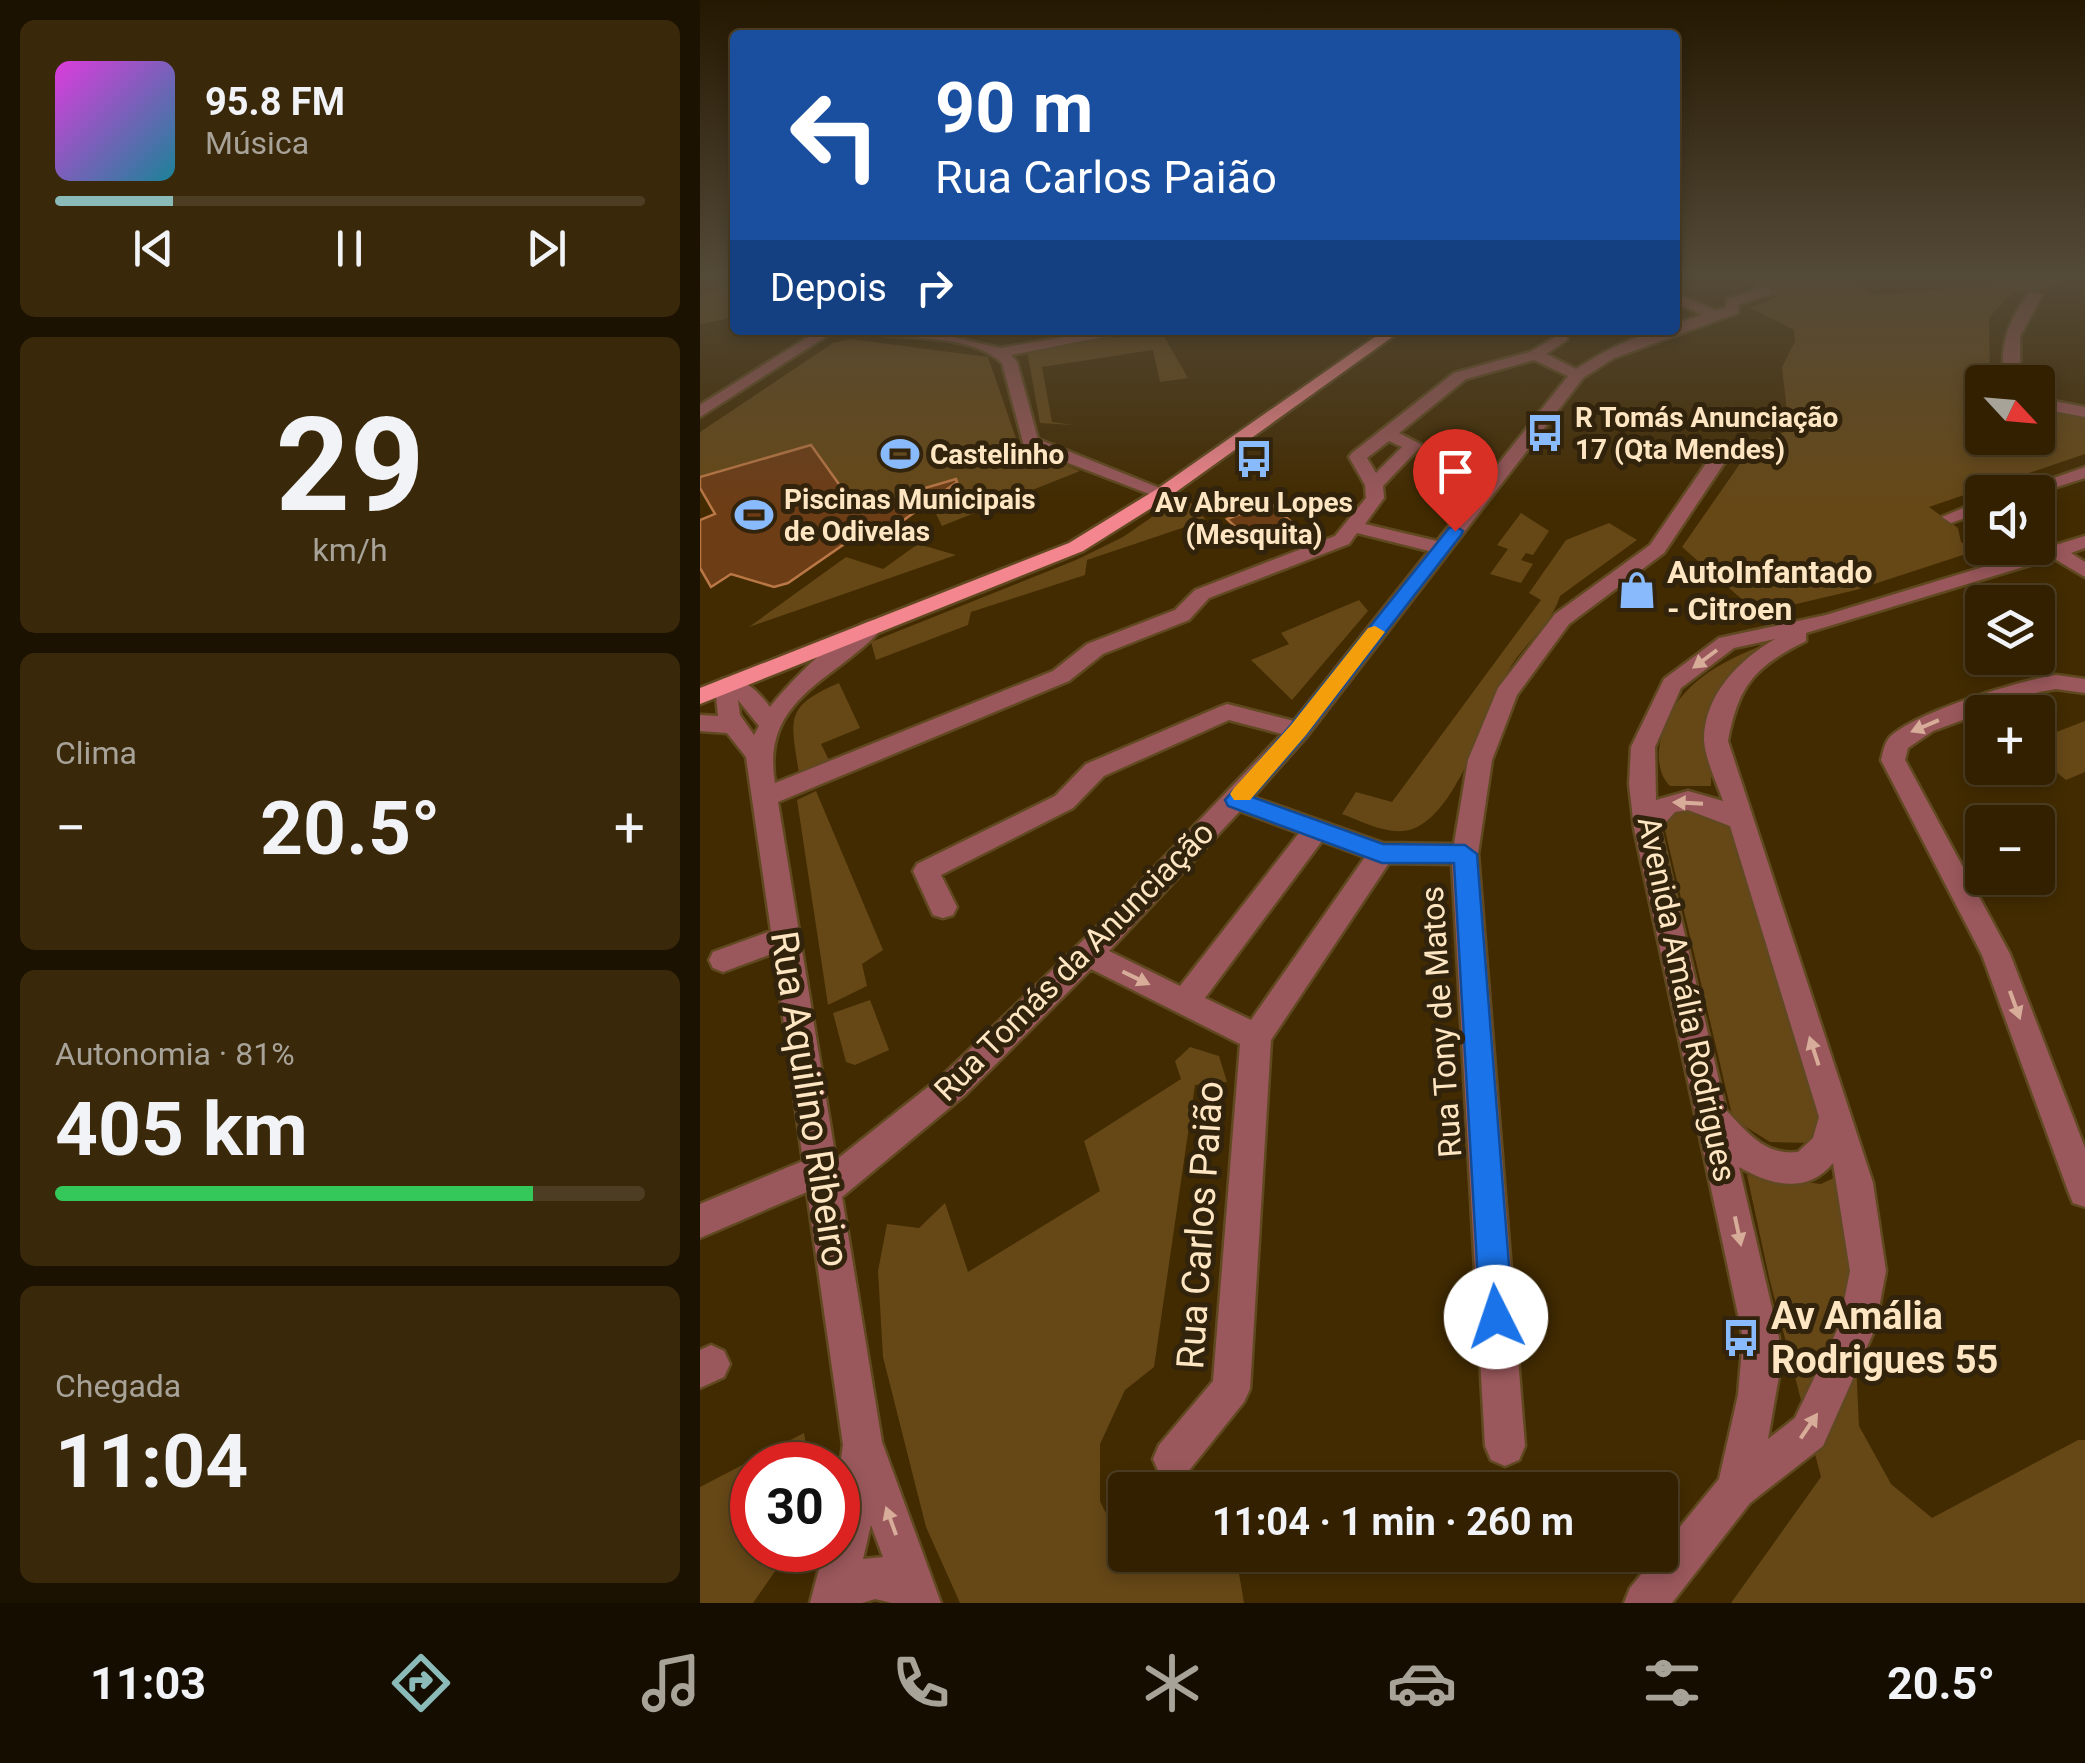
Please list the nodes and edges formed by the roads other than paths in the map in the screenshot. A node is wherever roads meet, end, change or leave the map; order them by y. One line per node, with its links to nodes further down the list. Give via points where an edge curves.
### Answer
1 (792, 354): 8 (street)
2 (1003, 354): 15 (street, via 1030,442)
3 (1360, 354): 15 (main road)
4 (1611, 354): 6 (street, Rua Tomás da Anunciação)
5 (1535, 355): 6 (street); 10 (street, via 1460,376)
6 (1577, 375): 20 (street, Rua Tomás da Anunciação)
7 (2055, 406): 9 (street)
8 (700, 412)
9 (2085, 412)
10 (1384, 434): 14 (street, via 1358,457); 14 (street, via 1413,446)
11 (1726, 446): 39 (street, Rua Tony de Matos, via 1657,549 1562,619 1506,693 1480,760)
12 (2085, 472): 13 (street)
13 (2055, 482)
14 (1374, 484): 18 (street, via 1375,498)
15 (1163, 494): 24 (main road, via 1076,547)
16 (1965, 512): 17 (street)
17 (1951, 517)
18 (1355, 527): 20 (street); 33 (street, via 1342,540 1202,594 1182,615 1096,650 1062,676)
19 (2085, 542): 21 (street, Avenida Amália Rodrigues)
20 (1441, 548): 31 (street, Rua Tomás da Anunciação)
21 (2058, 554): 22 (street); 23 (street, Avenida Amália Rodrigues)
22 (2085, 571)
23 (1830, 621): 35 (street, Avenida Amália Rodrigues, via 1777,646 1726,698 1716,741); 36 (street, Avenida Amália Rodrigues, one-way to 36, via 1727,643 1672,684 1643,747)
24 (874, 625): 25 (main road); 29 (street, Rua Aquilino Ribeiro, via 789,694)
25 (730, 684): 27 (main road); 29 (street, via 752,698); 30 (street, via 724,710)
26 (2085, 686): 49 (street, one-way to 49, via 2036,685 1925,725 1897,744 1893,760 1996,954)
27 (700, 696)
28 (700, 722): 30 (street)
29 (768, 722): 32 (street, Rua Aquilino Ribeiro)
30 (730, 725): 32 (street)
31 (1299, 730): 34 (street, Rua Tomás da Anunciação); 40 (street, via 1227,712 1094,770 1064,802 926,871)
32 (758, 755): 33 (street, Rua Aquilino Ribeiro)
33 (764, 798): 41 (street, Rua Aquilino Ribeiro)
34 (1236, 800): 37 (street); 42 (street, Rua Tomás da Anunciação)
35 (1738, 818): 36 (street, one-way to 36, via 1697,800 1670,802); 46 (street, Avenida Amália Rodrigues, one-way to 35)
36 (1647, 828): 47 (street, Avenida Amália Rodrigues)
37 (1316, 830): 38 (street); 44 (street)
38 (1382, 854): 39 (street); 45 (street)
39 (1465, 854): 52 (street, Rua Tony de Matos)
40 (943, 906)
41 (786, 937): 43 (street); 48 (street, Rua Aquilino Ribeiro)
42 (1088, 954): 44 (street, one-way to 44); 48 (street, Rua Tomás da Anunciação, via 954,1086)
43 (722, 960)
44 (1185, 1002): 45 (street)
45 (1256, 1036): 53 (street, Rua Carlos Paião, via 1231,1390)
46 (1835, 1114): 47 (street, via 1822,1158 1802,1168 1750,1156); 54 (street, Avenida Amália Rodrigues, one-way to 46, via 1809,1432 1857,1328 1868,1271 1856,1183)
47 (1714, 1120): 54 (street, Avenida Amália Rodrigues, one-way to 54, via 1762,1338 1752,1426)
48 (822, 1180): 50 (street, Rua Tomás da Anunciação); 51 (street, Rua Aquilino Ribeiro)
49 (2085, 1192)
50 (700, 1221)
51 (862, 1442): 55 (street, Rua Aquilino Ribeiro, via 851,1524); 56 (street, Rua Aquilino Ribeiro, one-way to 51)
52 (1505, 1446)
53 (1173, 1458)
54 (1736, 1489): 57 (street, Avenida Amália Rodrigues)
55 (830, 1600): 56 (street, via 858,1581 882,1576 904,1582)
56 (920, 1601)
57 (1645, 1603)

